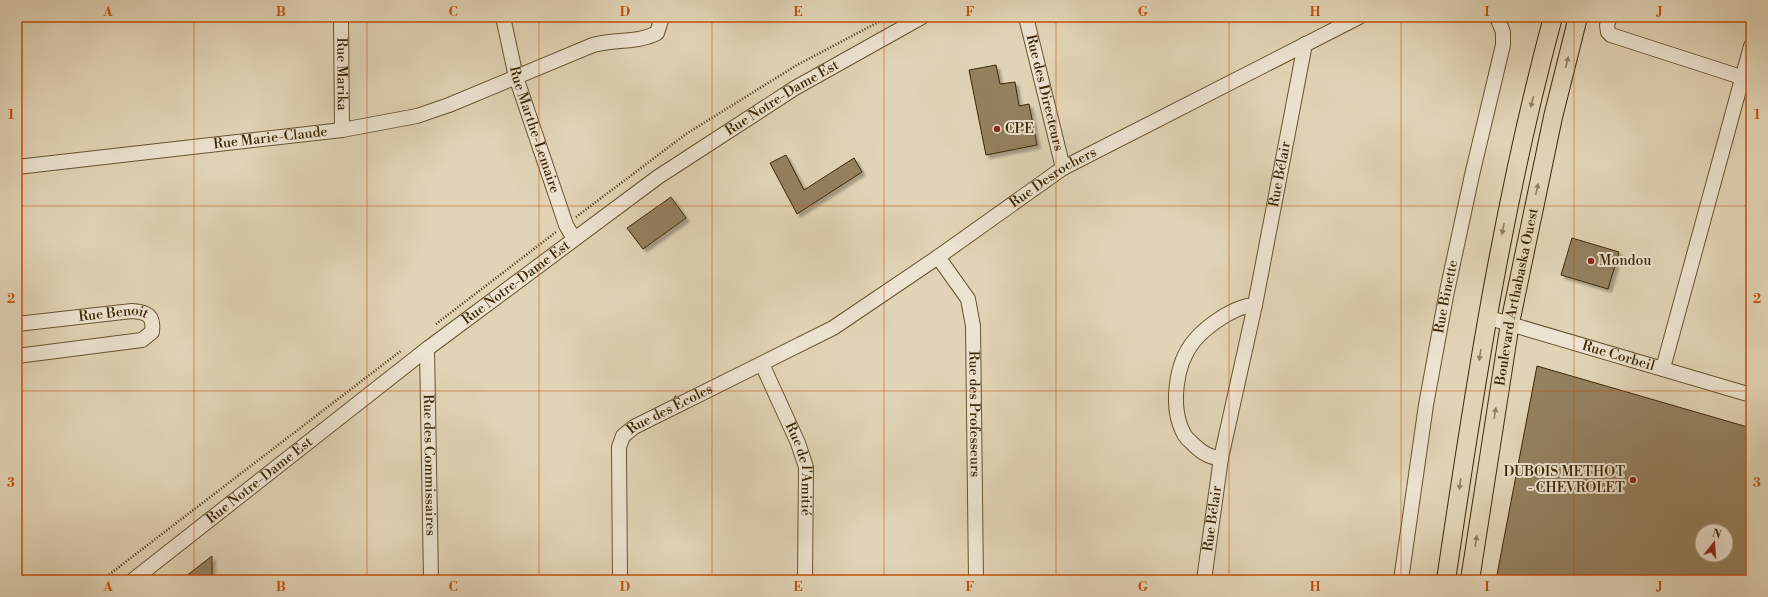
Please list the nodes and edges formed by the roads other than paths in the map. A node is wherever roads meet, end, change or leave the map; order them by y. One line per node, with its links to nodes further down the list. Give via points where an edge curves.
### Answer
1 (341, 17): 15 (street, Rue Marika)
2 (503, 17): 13 (street, Rue Marthe-Lemaire)
3 (662, 17): 13 (street, Rue Marie-Claude, via 657,33 647,38 606,41)
4 (922, 17): 18 (street, Rue Notre-Dame Est, via 744,120 658,177)
5 (1026, 17): 17 (street, Rue des Directeurs)
6 (1359, 17): 11 (street, Rue Desrochers)
7 (1497, 17): 36 (street, Rue Binette, via 1503,45 1445,304 1426,405)
8 (1553, 17): 21 (main road, Boulevard Arthabaska Ouest, one-way to 21, via 1507,210)
9 (1578, 17): 22 (main road, Boulevard Arthabaska Ouest, one-way to 9, via 1551,125)
10 (1610, 17): 14 (street, via 1607,25 1611,35)
11 (1306, 44): 17 (street, Rue Desrochers); 20 (street, Rue Bélair)
12 (1751, 46): 14 (street)
13 (516, 77): 15 (street, Rue Marie-Claude, via 417,116); 18 (street, Rue Marthe-Lemaire, via 566,224)
14 (1742, 77): 27 (street)
15 (342, 130): 16 (street, Rue Marie-Claude)
16 (17, 167)
17 (1063, 168): 19 (street, Rue Desrochers)
18 (574, 239): 24 (street, Rue Notre-Dame Est)
19 (938, 257): 26 (street, Rue Desrochers, via 833,328); 34 (street, Rue des Professeurs, via 968,299 972,314)
20 (1255, 305): 29 (street, Rue Bélair); 29 (street, via 1242,306 1213,323 1193,342 1183,360 1178,380 1176,402 1184,435 1200,451 1212,458)
21 (1486, 317): 22 (street, Rue Corbeil); 37 (main road, Boulevard Arthabaska Ouest, one-way to 37)
22 (1510, 323): 27 (street, Rue Corbeil); 38 (main road, Boulevard Arthabaska Ouest, one-way to 22)
23 (17, 324): 25 (street, Rue Benoit, via 132,311 141,311 153,322 152,332 142,340)
24 (427, 349): 30 (street, Rue Notre-Dame Est); 31 (street, Rue des Commissaires)
25 (17, 356)
26 (762, 364): 32 (street, Rue des Écoles, via 634,427 623,436 619,447); 33 (street, Rue de l'Amitié, via 798,443 806,467)
27 (1663, 368): 28 (street, Rue Corbeil)
28 (1751, 395)
29 (1220, 458): 35 (street, Rue Bélair)
30 (133, 580)
31 (431, 580)
32 (620, 580)
33 (805, 580)
34 (976, 580)
35 (1204, 580)
36 (1401, 580)
37 (1446, 580)
38 (1470, 580)

